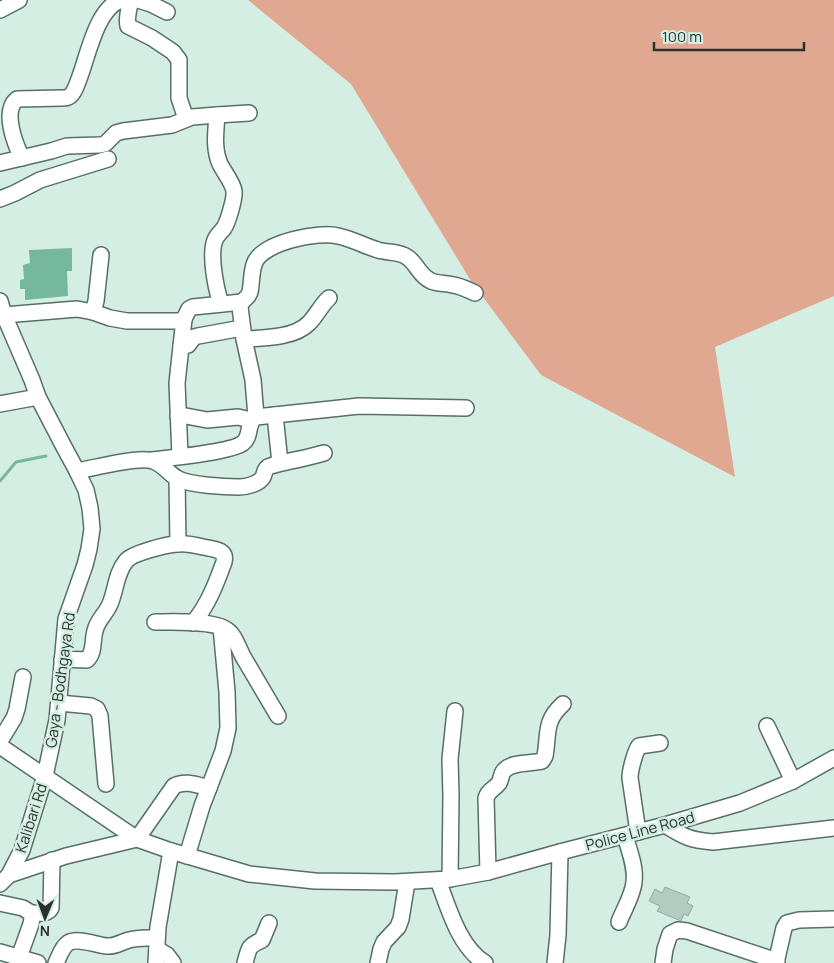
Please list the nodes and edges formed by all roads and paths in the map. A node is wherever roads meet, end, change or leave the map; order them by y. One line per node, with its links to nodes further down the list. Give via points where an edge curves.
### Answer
1 (19, 0): 5 (street)
2 (121, 0): 10 (street, via 113,4 101,20 71,95 17,99 14,102 11,124)
3 (131, 0): 9 (street, via 128,26 152,38 179,60 179,98)
4 (138, 0): 6 (street)
5 (0, 10)
6 (167, 12)
7 (249, 114): 8 (street)
8 (216, 115): 9 (street); 18 (street, via 217,156 234,190 227,223 214,240 214,276)
9 (186, 119): 10 (street, via 172,125 116,133 100,146 67,146)
10 (22, 158): 12 (street)
11 (108, 159): 13 (street, via 40,180)
12 (0, 163)
13 (0, 199)
14 (101, 255): 20 (street)
15 (475, 293): 17 (street, via 454,285 432,282 400,254 338,236 316,235 262,252 254,263 250,292)
16 (329, 298): 22 (street, via 302,329 280,336)
17 (242, 302): 18 (street); 22 (street)
18 (221, 304): 21 (street, via 193,307)
19 (2, 308): 20 (street); 24 (street, Gaya - Bodhgaya Rd)
20 (93, 312): 21 (street, via 127,321)
21 (184, 320): 23 (street)
22 (243, 334): 23 (street, via 198,336 188,345); 29 (street, via 252,374)
23 (181, 346): 28 (street)
24 (38, 397): 25 (street); 34 (street, Gaya - Bodhgaya Rd)
25 (0, 404)
26 (466, 408): 27 (street, via 359,406)
27 (275, 415): 29 (street); 33 (street)
28 (178, 416): 29 (street, via 207,420); 31 (street)
29 (254, 418): 31 (street, via 246,440 238,446)
30 (324, 453): 33 (street)
31 (180, 456): 32 (street)
32 (152, 460): 34 (street); 35 (street)
33 (280, 463): 35 (street, via 268,467 256,483 239,487 191,483)
34 (77, 471): 40 (street, Gaya - Bodhgaya Rd, via 88,497 92,529 85,565 66,618)
35 (177, 478): 36 (street)
36 (178, 544): 38 (street, via 221,551 225,558 212,593); 40 (street, via 129,557 109,607 97,624 90,657 87,660)
37 (155, 622): 38 (street)
38 (193, 623): 39 (street)
39 (221, 627): 45 (street, via 231,634); 54 (street, via 228,728)
40 (62, 659): 42 (street, Gaya - Bodhgaya Rd)
41 (23, 677): 47 (street, via 14,718)
42 (59, 703): 51 (street, Gaya - Bodhgaya Rd); 53 (street, via 97,709)
43 (563, 704): 63 (street, via 552,714 549,722 542,761 505,769 498,785 487,793)
44 (455, 711): 65 (street)
45 (278, 716)
46 (767, 726): 52 (street)
47 (0, 741)
48 (660, 743): 57 (street, via 636,748 630,769)
49 (0, 746): 51 (street)
50 (834, 758): 52 (street, Police Line Road)
51 (45, 776): 58 (street); 64 (street, Kalibari Rd, via 22,850)
52 (793, 781): 55 (street, Police Line Road, via 740,803)
53 (106, 784)
54 (209, 788): 58 (street, via 186,783 174,786); 61 (street)
55 (664, 825): 56 (street, via 682,836 713,842); 57 (street, Police Line Road)
56 (834, 828)
57 (632, 834): 60 (street, Police Line Road); 70 (street, via 635,880)
58 (137, 838): 59 (street); 62 (street)
59 (170, 851): 61 (street); 72 (street)
60 (560, 852): 63 (street, Police Line Road); 82 (street)
61 (187, 856): 66 (street, via 249,874 315,881)
62 (52, 860): 64 (street); 68 (street, via 51,908 46,913)
63 (488, 872): 65 (street, Police Line Road)
64 (5, 880)
65 (444, 880): 66 (street); 81 (street, via 455,926)
66 (407, 882): 80 (street, via 401,919 384,942)
67 (0, 903): 68 (street, via 23,908)
68 (32, 914): 74 (street)
69 (834, 919): 75 (street, via 787,923)
70 (619, 922)
71 (269, 923): 79 (street, via 262,940 250,948)
72 (157, 950): 77 (street, via 138,938 115,946 73,941 66,944); 78 (street)
73 (0, 952): 74 (street)
74 (18, 960): 76 (street)
75 (776, 962): 83 (street, via 678,930 670,934)
76 (38, 963)
77 (56, 963)
78 (173, 963)
79 (245, 963)
80 (378, 963)
81 (485, 963)
82 (555, 963)
83 (663, 963)

